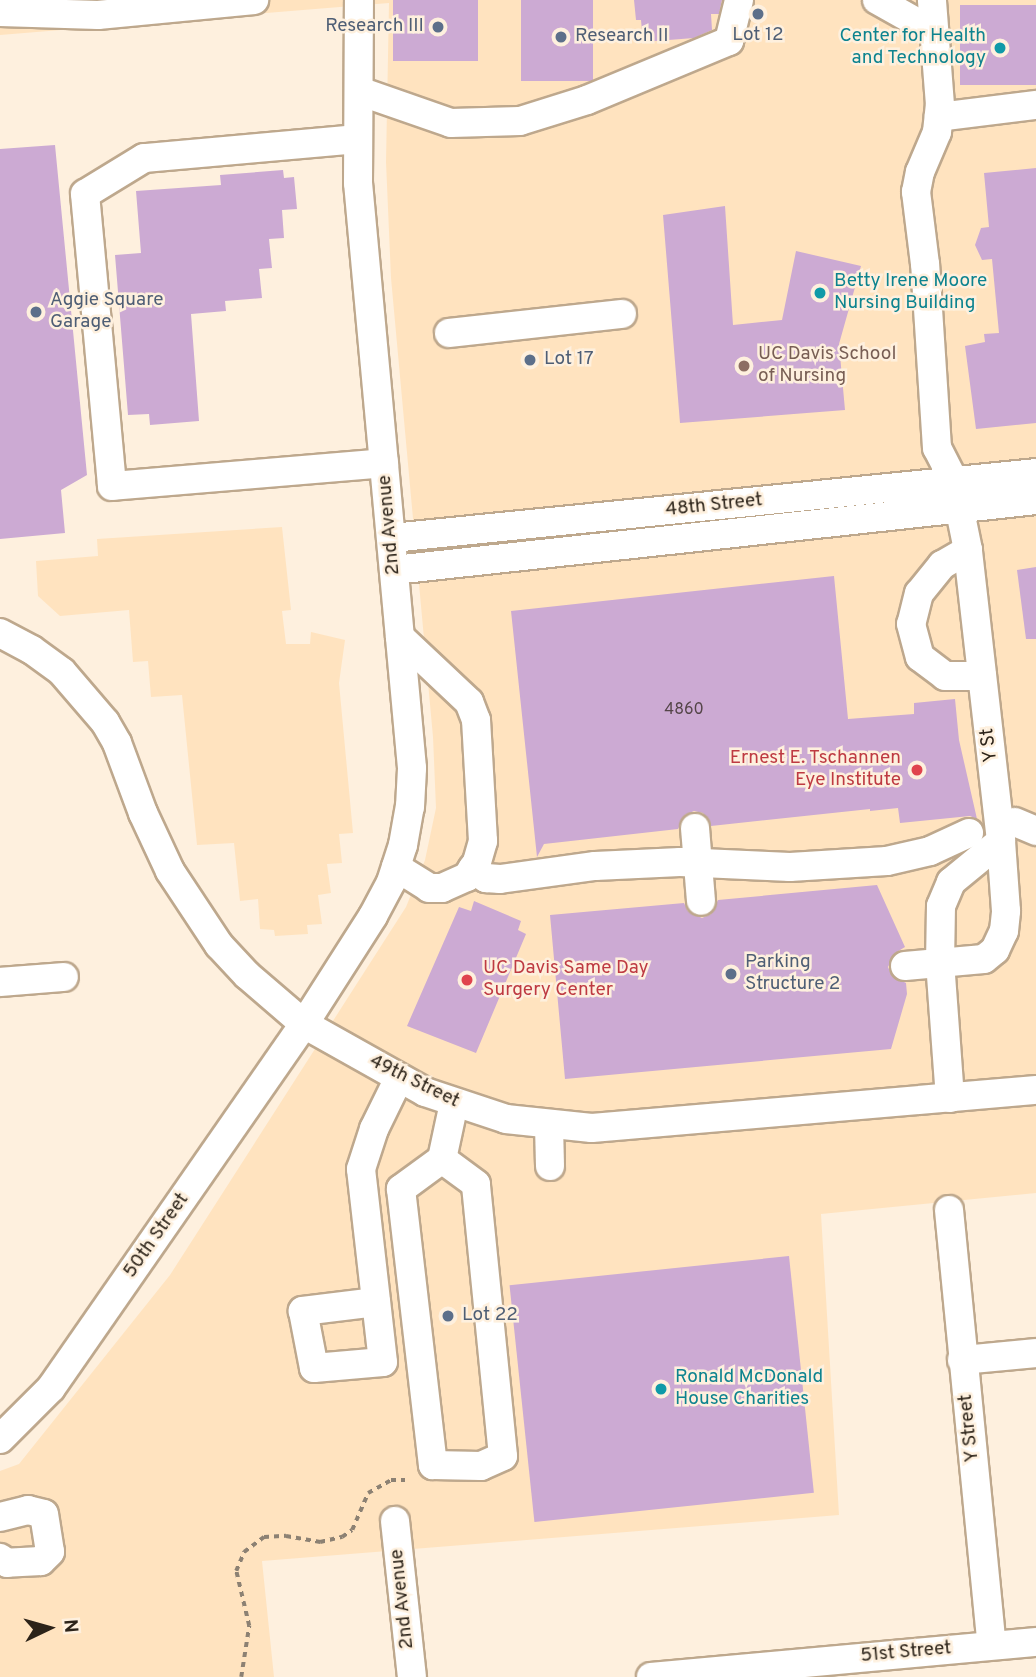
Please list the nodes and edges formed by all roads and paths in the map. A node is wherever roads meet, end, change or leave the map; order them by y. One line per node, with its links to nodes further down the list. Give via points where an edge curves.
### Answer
1 (254, 0): 6 (street, via 98,15)
2 (359, 0): 8 (street, 2nd Avenue)
3 (739, 0): 8 (street, via 729,41 587,100 520,121 451,123)
4 (877, 0): 7 (street)
5 (932, 0): 7 (street)
6 (0, 12)
7 (934, 32): 10 (street)
8 (359, 91): 11 (street, 2nd Avenue)
9 (1036, 105): 10 (street)
10 (939, 117): 16 (street, Y St, via 916,192 937,447)
11 (358, 139): 14 (street, 2nd Avenue, via 358,183); 14 (street, via 144,158 85,194 112,486)
12 (622, 314): 13 (street)
13 (449, 332)
14 (384, 463): 18 (street, 2nd Avenue)
15 (1036, 472): 16 (street, 48th Street)
16 (957, 494): 17 (street, 48th Street); 18 (street, 48th Street); 19 (street, Y St); 20 (street, 48th Street)
17 (1036, 500)
18 (392, 538): 20 (street, 2nd Avenue)
19 (968, 550): 23 (street, Y St); 23 (street, via 942,565 919,593 912,624 920,657 945,676)
20 (394, 570): 22 (street, 2nd Avenue)
21 (0, 633): 34 (street, 49th Street, via 52,664 88,699 117,743 155,842 191,906 247,975)
22 (400, 637): 27 (street, 2nd Avenue, via 412,768 410,807); 28 (street, via 470,702 476,720 483,841)
23 (982, 676): 25 (street, Y St)
24 (695, 828): 26 (street)
25 (997, 830): 26 (street, via 887,861 790,867); 30 (street, via 951,882 941,906); 30 (street, Y St, via 1004,931 995,950 984,959)
26 (697, 864): 28 (street, via 595,866 500,879 486,878); 29 (street)
27 (396, 867): 28 (street, via 429,888 455,884); 34 (street, 2nd Avenue, via 373,916)
28 (472, 869)
29 (701, 901)
30 (940, 962): 31 (street, Y St); 37 (street)
31 (905, 965)
32 (64, 978): 33 (street)
33 (0, 982)
34 (304, 1024): 35 (street, 49th Street); 46 (street, 50th Street, via 51,1388)
35 (398, 1078): 38 (street, 49th Street); 43 (street, via 373,1129 361,1169)
36 (1036, 1090): 37 (street, 49th Street)
37 (950, 1098): 39 (street, 49th Street, via 766,1128)
38 (454, 1103): 39 (street, 49th Street, via 506,1119); 40 (street)
39 (549, 1125): 41 (street)
40 (442, 1159): 40 (street, via 476,1184 503,1456 481,1466 433,1465 431,1454 401,1189)
41 (550, 1167)
42 (949, 1210): 45 (street, Y Street)
43 (376, 1302)
44 (1036, 1353): 45 (street)
45 (962, 1360): 52 (street, Y Street)
46 (0, 1438)
47 (405, 1480): 53 (path, via 391,1480 368,1493 352,1530 342,1537 320,1542 264,1537 244,1552 236,1571 249,1626)
48 (0, 1517): 50 (street, via 28,1510 44,1514 50,1552 41,1561 8,1563)
49 (395, 1521): 54 (street, 2nd Avenue)
50 (0, 1558)
51 (1036, 1642): 52 (street, 51st Street)
52 (992, 1646): 55 (street, 51st Street)
53 (241, 1677)
54 (412, 1677)
55 (651, 1677)

